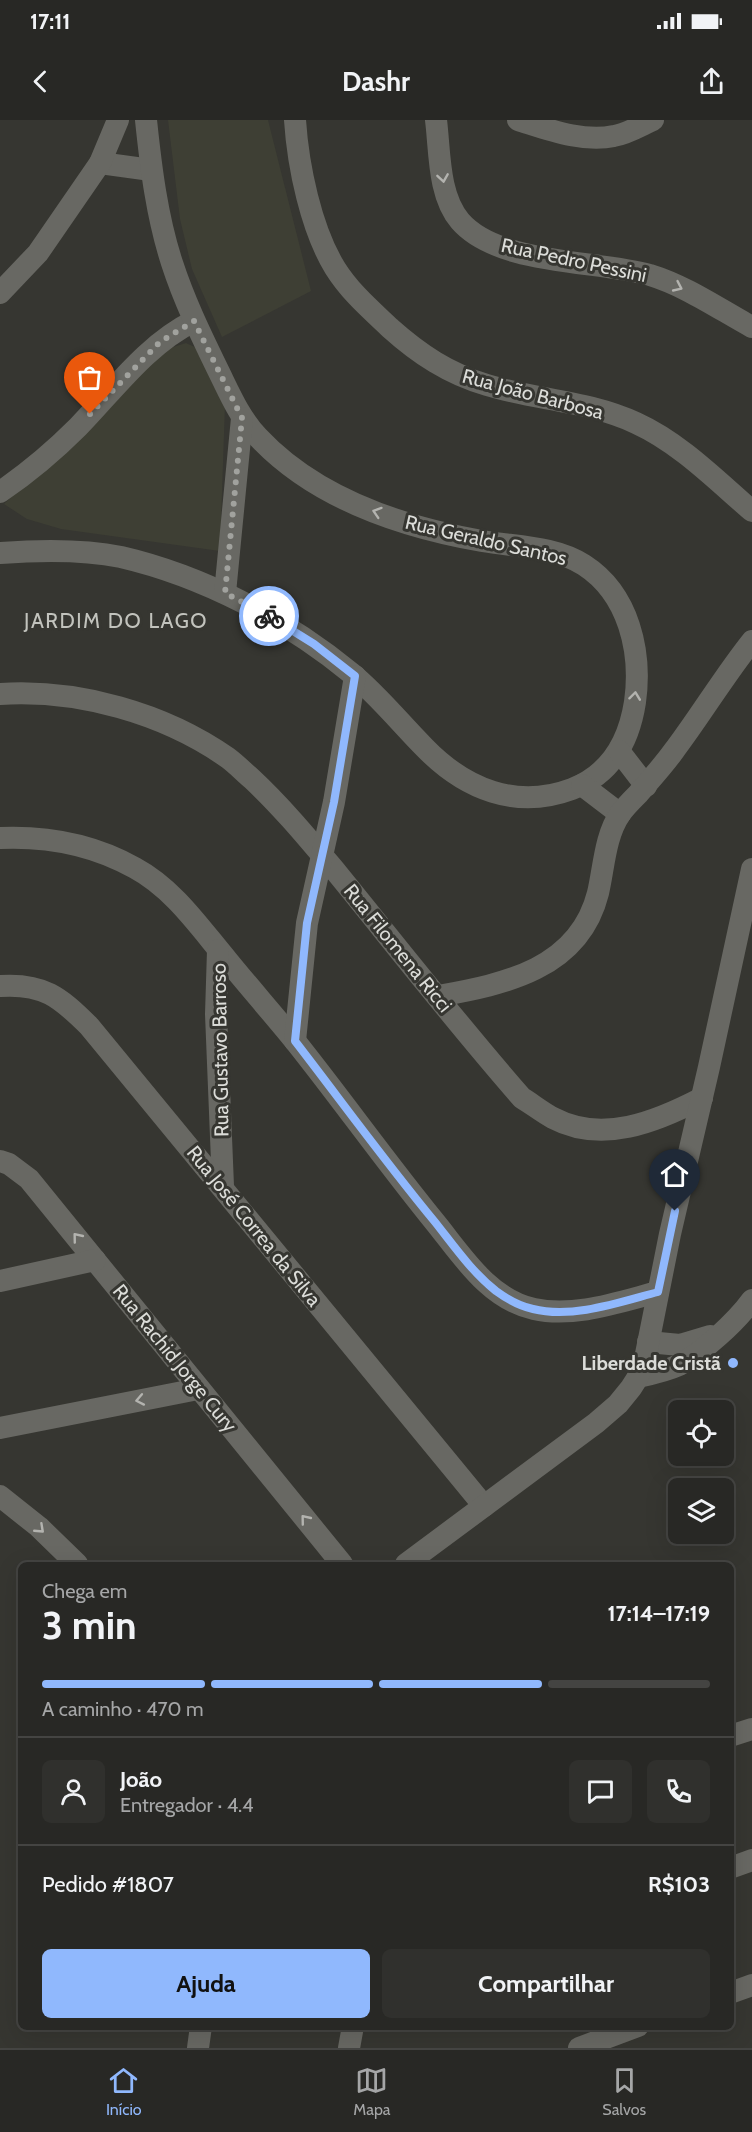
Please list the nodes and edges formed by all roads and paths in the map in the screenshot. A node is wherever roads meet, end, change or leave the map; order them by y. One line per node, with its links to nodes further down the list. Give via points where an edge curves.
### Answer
1 (118, 120): 7 (street)
2 (146, 120): 8 (street, Rua Geraldo Santos)
3 (295, 120): 14 (street, Rua João Barbosa, via 300,171 334,267 359,299 415,351 471,381 574,404 636,423 697,464)
4 (436, 120): 11 (street, Rua Pedro Pessini, one-way to 11, via 447,197 471,233 511,250 653,276)
5 (518, 120): 6 (street, via 586,138 602,138)
6 (653, 120)
7 (100, 163): 8 (street); 9 (street, via 38,253)
8 (152, 170): 10 (street, Rua Geraldo Santos, via 171,260)
9 (0, 293)
10 (194, 321): 12 (street, Rua Geraldo Santos); 13 (street, via 160,342 76,429)
11 (752, 327)
12 (242, 418): 16 (street); 22 (street, Rua Geraldo Santos, one-way to 12, via 633,714 636,658 626,619 601,578 561,554 446,533 365,508 326,490 296,470)
13 (0, 492)
14 (752, 511)
15 (0, 553): 16 (street, via 67,551 119,557)
16 (225, 593): 20 (street, via 314,644)
17 (752, 640): 19 (street)
18 (752, 663): 19 (street)
19 (728, 670): 24 (street)
20 (355, 676): 23 (street, via 429,753 474,786 494,793 538,796); 27 (street)
21 (0, 694): 27 (street, Rua Filomena Ricci, via 62,696 109,705 193,736 230,759 273,799)
22 (620, 752): 23 (street); 24 (street)
23 (582, 785): 25 (street)
24 (646, 786): 25 (street)
25 (620, 814): 31 (street, via 612,831 592,914 564,950 547,963 496,985)
26 (0, 838): 29 (street, via 60,841 95,850 136,868 165,888)
27 (322, 855): 31 (street, Rua Filomena Ricci); 32 (street, via 307,923)
28 (752, 869): 33 (street)
29 (218, 950): 32 (street); 35 (street, Rua Gustavo Barroso, via 216,1014)
30 (0, 986): 35 (street, Rua José Correa da Silva, via 35,987 70,1007)
31 (438, 996): 33 (street, Rua Filomena Ricci, via 522,1098 554,1119 579,1127 624,1128 670,1114)
32 (295, 1041): 38 (street, via 410,1191 496,1292 534,1309 557,1312)
33 (702, 1098): 38 (street)
34 (0, 1161): 36 (street, Rua Rachid Jorge Cury, one-way to 34, via 29,1179)
35 (223, 1186): 46 (street, Rua José Correa da Silva)
36 (95, 1260): 37 (street); 43 (street, Rua Rachid Jorge Cury)
37 (0, 1281)
38 (658, 1292): 41 (street)
39 (752, 1300): 40 (street)
40 (720, 1332): 41 (street, via 680,1345); 42 (street, via 678,1365)
41 (648, 1342): 42 (street)
42 (638, 1377): 46 (street, via 618,1404 596,1423)
43 (198, 1389): 44 (street, one-way to 44); 48 (street, Rua Rachid Jorge Cury, one-way to 43)
44 (0, 1428)
45 (0, 1496): 47 (street, one-way to 47)
46 (484, 1506): 49 (street)
47 (75, 1562)
48 (340, 1562)
49 (409, 1562)
50 (752, 1729): 51 (street)
51 (734, 1735)
52 (752, 1860): 53 (street)
53 (734, 1867)
54 (752, 1985): 55 (street)
55 (734, 1992)
56 (200, 2030): 59 (street)
57 (352, 2030): 60 (street)
58 (627, 2030): 61 (street)
59 (198, 2048)
60 (349, 2048)
61 (579, 2048)

